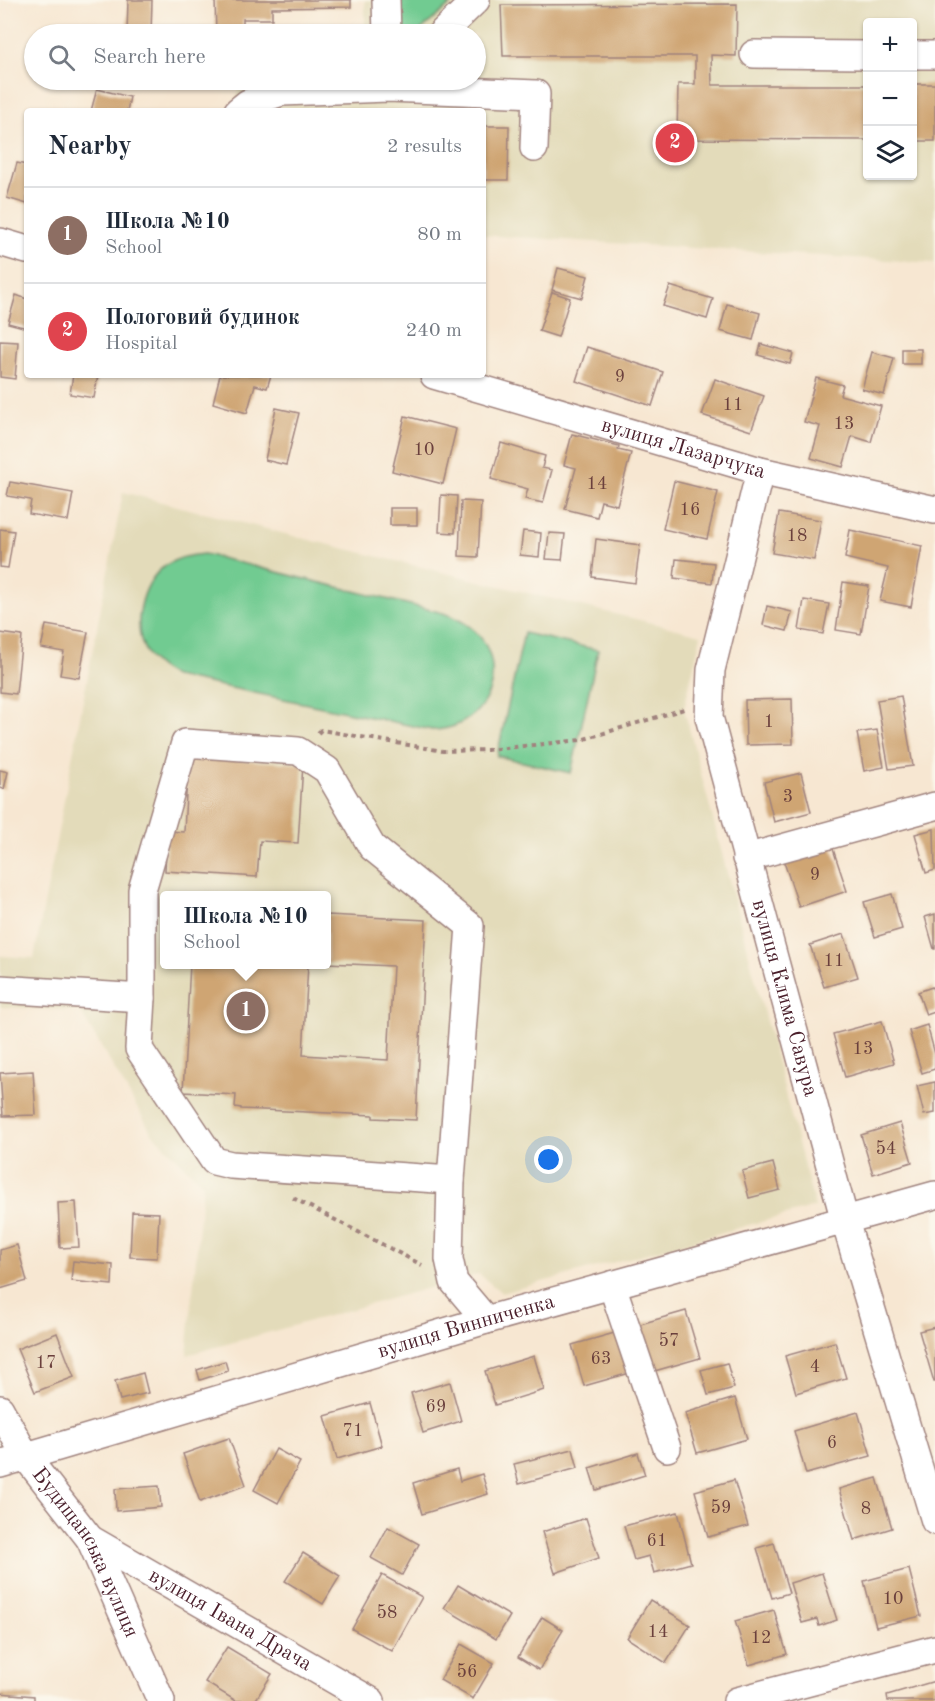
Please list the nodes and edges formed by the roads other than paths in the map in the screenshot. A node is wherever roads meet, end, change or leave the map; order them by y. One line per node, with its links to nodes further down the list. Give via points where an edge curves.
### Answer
1 (386, 0): 3 (street)
2 (476, 0): 4 (street)
3 (387, 24)
4 (451, 24)
5 (754, 54): 6 (street)
6 (863, 55)
7 (917, 55): 8 (street)
8 (935, 55)
9 (304, 90): 11 (street, via 282,92)
10 (486, 90): 12 (street, via 536,94)
11 (242, 108)
12 (534, 148)
13 (0, 242): 14 (street)
14 (24, 249)
15 (444, 378): 16 (street, вулиця Лазарчука)
16 (760, 471): 17 (street, вулиця Лазарчука); 19 (street, вулиця Клима Савура, via 711,670 709,717)
17 (935, 510)
18 (935, 806): 19 (street)
19 (747, 858): 24 (street, вулиця Клима Савура)
20 (0, 989): 21 (street)
21 (142, 998): 22 (street, via 139,1049 214,1161); 22 (street, via 142,890 185,744 298,750 327,770 372,847 470,926)
22 (451, 1180): 26 (street, via 448,1259 454,1282)
23 (935, 1195): 24 (street, вулиця Винниченка)
24 (845, 1221): 25 (street, вулиця Винниченка); 31 (street, вулиця Клима Савура)
25 (612, 1285): 26 (street, вулиця Винниченка); 28 (street)
26 (486, 1320): 29 (street, вулиця Винниченка)
27 (0, 1409): 29 (street, Будищанська вулиця)
28 (667, 1448)
29 (26, 1457): 30 (street, вулиця Винниченка); 32 (street, Будищанська вулиця)
30 (0, 1464)
31 (935, 1521)
32 (90, 1539): 34 (street, Будищанська вулиця); 35 (street, вулиця Івана Драча)
33 (935, 1649): 36 (street)
34 (160, 1701)
35 (371, 1701)
36 (737, 1701)

